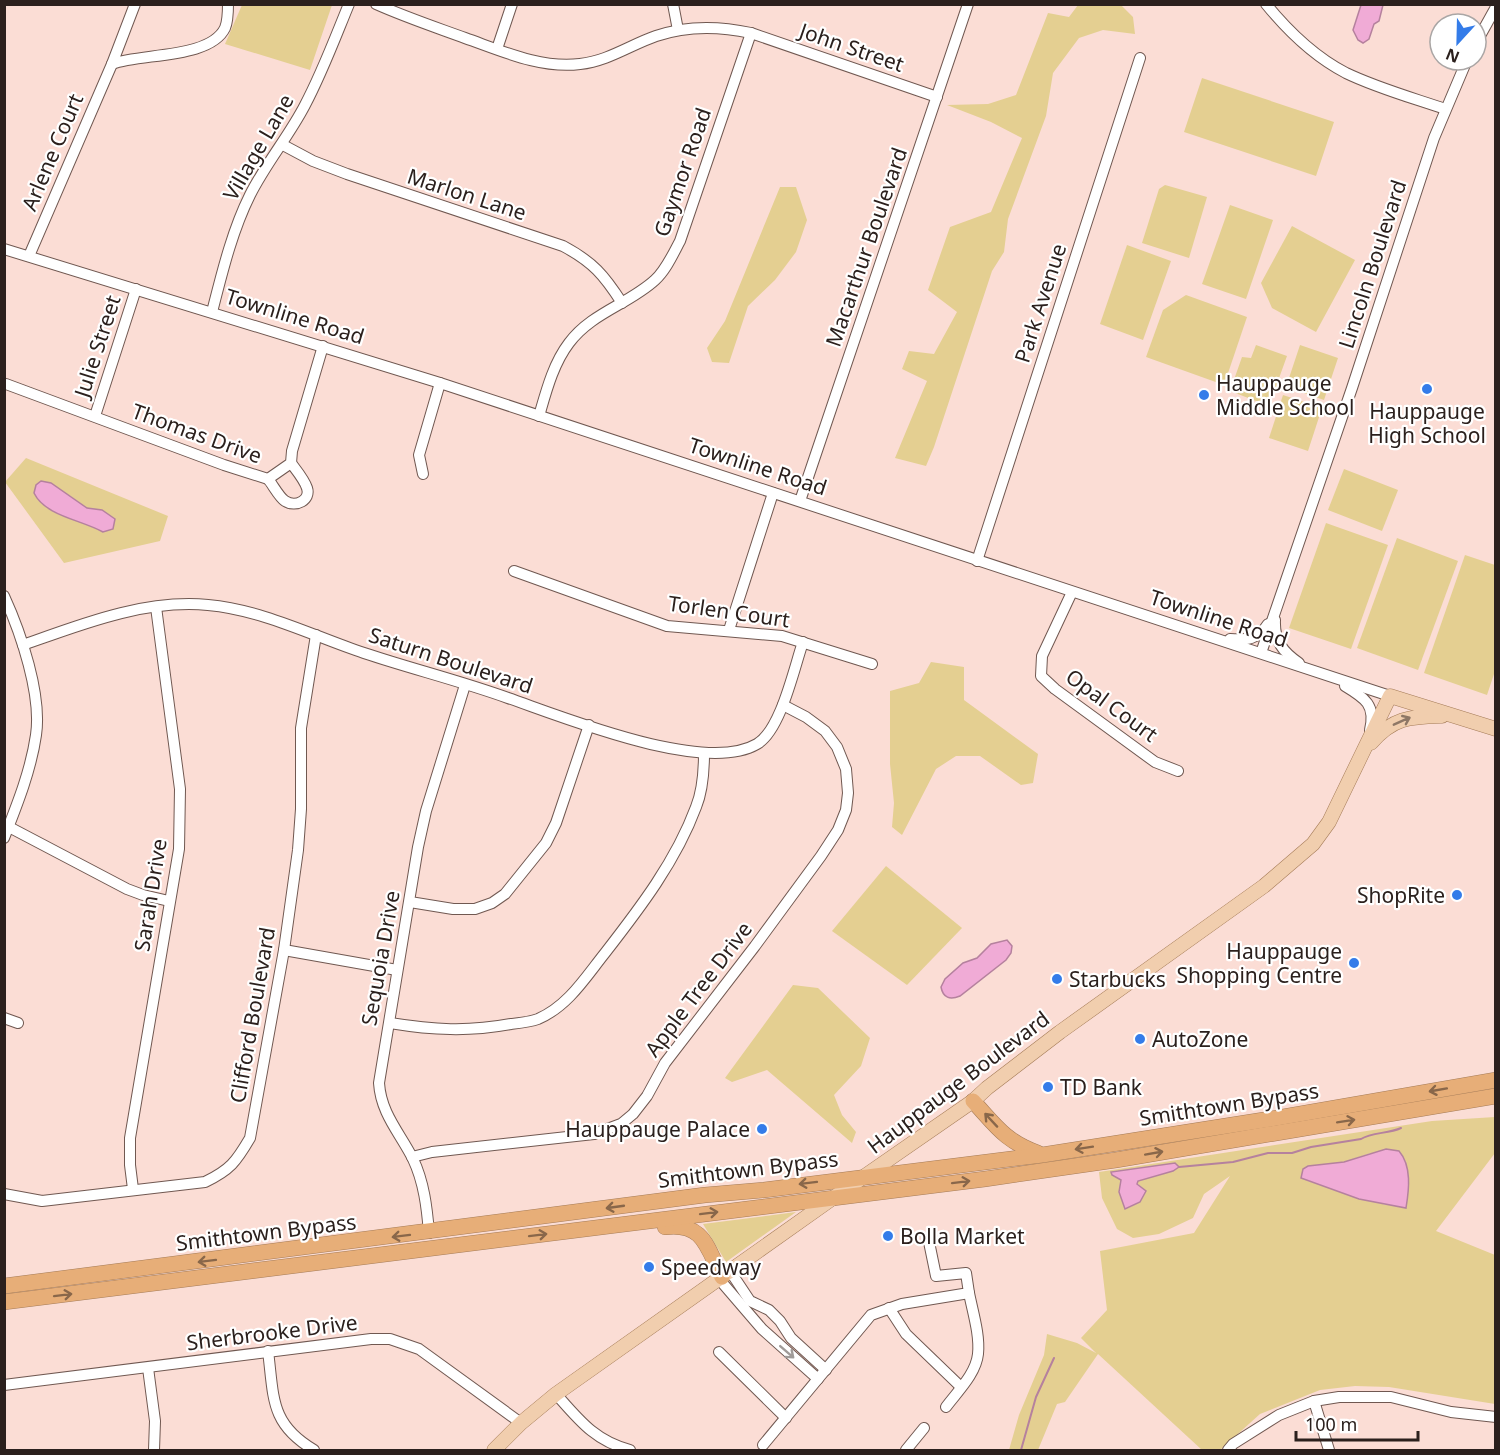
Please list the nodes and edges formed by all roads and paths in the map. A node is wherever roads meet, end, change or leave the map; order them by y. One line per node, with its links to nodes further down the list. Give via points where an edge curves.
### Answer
1 (135, 4): 15 (street, Arlene Court)
2 (228, 4): 15 (street, via 225,27 209,44)
3 (349, 4): 19 (street, Village Lane, via 306,104)
4 (376, 4): 13 (street, John Street)
5 (512, 4): 13 (street)
6 (673, 4): 11 (street)
7 (968, 4): 17 (street, Macarthur Boulevard)
8 (1266, 4): 18 (street, via 1325,60 1346,72)
9 (1496, 7): 10 (street)
10 (1488, 21)
11 (678, 30): 12 (street, John Street, via 711,27); 13 (street, John Street, via 600,61 560,66)
12 (751, 33): 17 (street, John Street); 23 (street, Gaymor Road, via 680,241 657,279)
13 (497, 49)
14 (1140, 58): 35 (street, Park Avenue)
15 (111, 64): 21 (street, Arlene Court)
16 (1462, 72): 18 (street, Lincoln Boulevard)
17 (937, 97): 34 (street, Macarthur Boulevard)
18 (1445, 109): 40 (street, Lincoln Boulevard)
19 (283, 145): 23 (street, Marlon Lane, via 348,174 563,246 594,265); 24 (street, Village Lane, via 262,172 243,211)
20 (4, 249): 21 (street, Townline Road)
21 (29, 256): 22 (street, Townline Road)
22 (136, 289): 24 (street, Townline Road); 28 (street, Julie Street)
23 (622, 303): 29 (street, Gaymor Road, via 583,327 569,343)
24 (212, 312): 25 (street, Townline Road)
25 (323, 346): 26 (street, Townline Road); 30 (street, Thomas Drive)
26 (440, 383): 29 (street, Townline Road); 31 (street, via 419,455)
27 (6, 384): 28 (street, Thomas Drive)
28 (95, 416): 32 (street, Thomas Drive)
29 (539, 416): 33 (street, Townline Road)
30 (291, 463): 32 (street, Thomas Drive); 32 (street, via 307,488 302,503 285,501)
31 (423, 474)
32 (268, 478)
33 (773, 493): 34 (street, Townline Road); 41 (street)
34 (800, 501): 35 (street, Townline Road)
35 (976, 561): 37 (street, Townline Road)
36 (514, 571): 41 (street, Torlen Court, via 668,626)
37 (1072, 592): 43 (street, Townline Road); 58 (street, Opal Court, via 1042,656 1041,676 1155,762)
38 (4, 596): 45 (street)
39 (156, 607): 42 (street, Saturn Boulevard, via 216,606); 45 (street, Saturn Boulevard, via 116,615); 60 (street, Sarah Drive, via 180,789 179,849)
40 (1276, 608): 43 (street, via 1256,638); 46 (street, Lincoln Boulevard); 48 (street, via 1277,642)
41 (729, 630): 44 (street, Torlen Court)
42 (316, 635): 50 (street, Saturn Boulevard); 62 (street, Clifford Boulevard, via 301,728 298,850)
43 (1215, 638): 46 (street, Townline Road)
44 (803, 642): 47 (street, Torlen Court); 52 (street, Saturn Boulevard)
45 (23, 645): 59 (street, via 32,679 36,734)
46 (1261, 653): 48 (street, Townline Road)
47 (872, 664)
48 (1309, 670): 49 (street, Townline Road)
49 (1335, 679): 51 (street, Townline Road); 57 (street, via 1371,708 1372,720)
50 (465, 685): 54 (street, Saturn Boulevard); 61 (street, Sequoia Drive, via 426,811)
51 (1390, 696): 53 (main road, Townline Road); 57 (main road, Hauppauge Boulevard)
52 (783, 705): 56 (street, Saturn Boulevard, via 760,743 734,752); 71 (street, Apple Tree Drive, via 825,731 837,747 846,769 846,810 821,856 665,1063 633,1114 621,1124 594,1134)
53 (1453, 715): 55 (main road, Townline Road); 57 (main road, one-way to 53, via 1404,718)
54 (589, 725): 56 (street, Saturn Boulevard, via 645,742); 61 (street, via 556,824 546,843 505,894 475,909)
55 (1496, 729)
56 (705, 753): 66 (street, via 697,805 656,884 575,991 556,1010 535,1020 486,1029 433,1030)
57 (1362, 754): 69 (main road, Hauppauge Boulevard, via 1329,822 1313,844 1264,886 1060,1032)
58 (1178, 771)
59 (7, 833): 60 (street, via 143,896)
60 (169, 901): 73 (street, Sarah Drive, via 130,1138)
61 (410, 902): 63 (street, Sequoia Drive)
62 (284, 950): 63 (street); 73 (street, Clifford Boulevard, via 249,1138 238,1158 223,1173 205,1182)
63 (397, 970): 66 (street, Sequoia Drive)
64 (4, 1018): 65 (street)
65 (18, 1023)
66 (390, 1023): 71 (street, Sequoia Drive, via 380,1096 385,1114)
67 (1496, 1080): 70 (highway, Smithtown Bypass, one-way to 70)
68 (1496, 1096): 75 (highway, Smithtown Bypass, one-way to 68, via 1083,1165)
69 (973, 1101): 70 (highway, one-way to 69, via 1008,1139); 72 (main road, Hauppauge Boulevard)
70 (1042, 1155): 72 (highway, Smithtown Bypass)
71 (412, 1157): 77 (street, Sequoia Drive, via 420,1176)
72 (866, 1176): 75 (main road, Hauppauge Boulevard); 77 (highway, Smithtown Bypass, one-way to 77)
73 (133, 1189): 74 (street, Clifford Boulevard, via 42,1201)
74 (4, 1194)
75 (833, 1198): 76 (highway, Smithtown Bypass, one-way to 75); 79 (main road, Hauppauge Boulevard)
76 (610, 1225): 79 (highway, via 618,1230 684,1226 694,1230); 82 (highway, Smithtown Bypass, one-way to 76)
77 (429, 1233): 80 (highway, Smithtown Bypass, one-way to 80)
78 (929, 1242): 81 (street, via 936,1276 966,1273)
79 (724, 1275): 84 (street); 85 (street, via 744,1309); 93 (main road, Hauppauge Boulevard)
80 (4, 1287)
81 (969, 1293): 83 (street); 92 (street, via 978,1356)
82 (4, 1302)
83 (889, 1308): 89 (street, via 871,1314); 92 (street, via 906,1334)
84 (784, 1326): 85 (street); 89 (street, via 791,1338)
85 (771, 1337): 90 (street, one-way to 90)
86 (268, 1351): 88 (street, Sherbrooke Drive); 98 (street, Sherbrooke Drive, via 390,1339 419,1349); 102 (street, via 281,1421 292,1436)
87 (719, 1352): 97 (street)
88 (148, 1368): 91 (street, Sherbrooke Drive); 101 (street, via 155,1421)
89 (826, 1370): 90 (street)
90 (818, 1379): 97 (street)
91 (4, 1385)
92 (961, 1387): 95 (street)
93 (556, 1394): 98 (main road, Hauppauge Boulevard); 104 (street, via 587,1429)
94 (1314, 1401): 96 (street, via 1390,1397 1451,1412); 106 (street, via 1279,1416); 107 (street)
95 (946, 1407)
96 (1496, 1417)
97 (786, 1418): 100 (street)
98 (521, 1423): 103 (main road, Hauppauge Boulevard)
99 (924, 1428): 105 (street)
100 (763, 1445)
101 (154, 1450)
102 (314, 1450)
103 (494, 1450)
104 (630, 1450)
105 (906, 1450)
106 (1228, 1450)
107 (1329, 1450)

